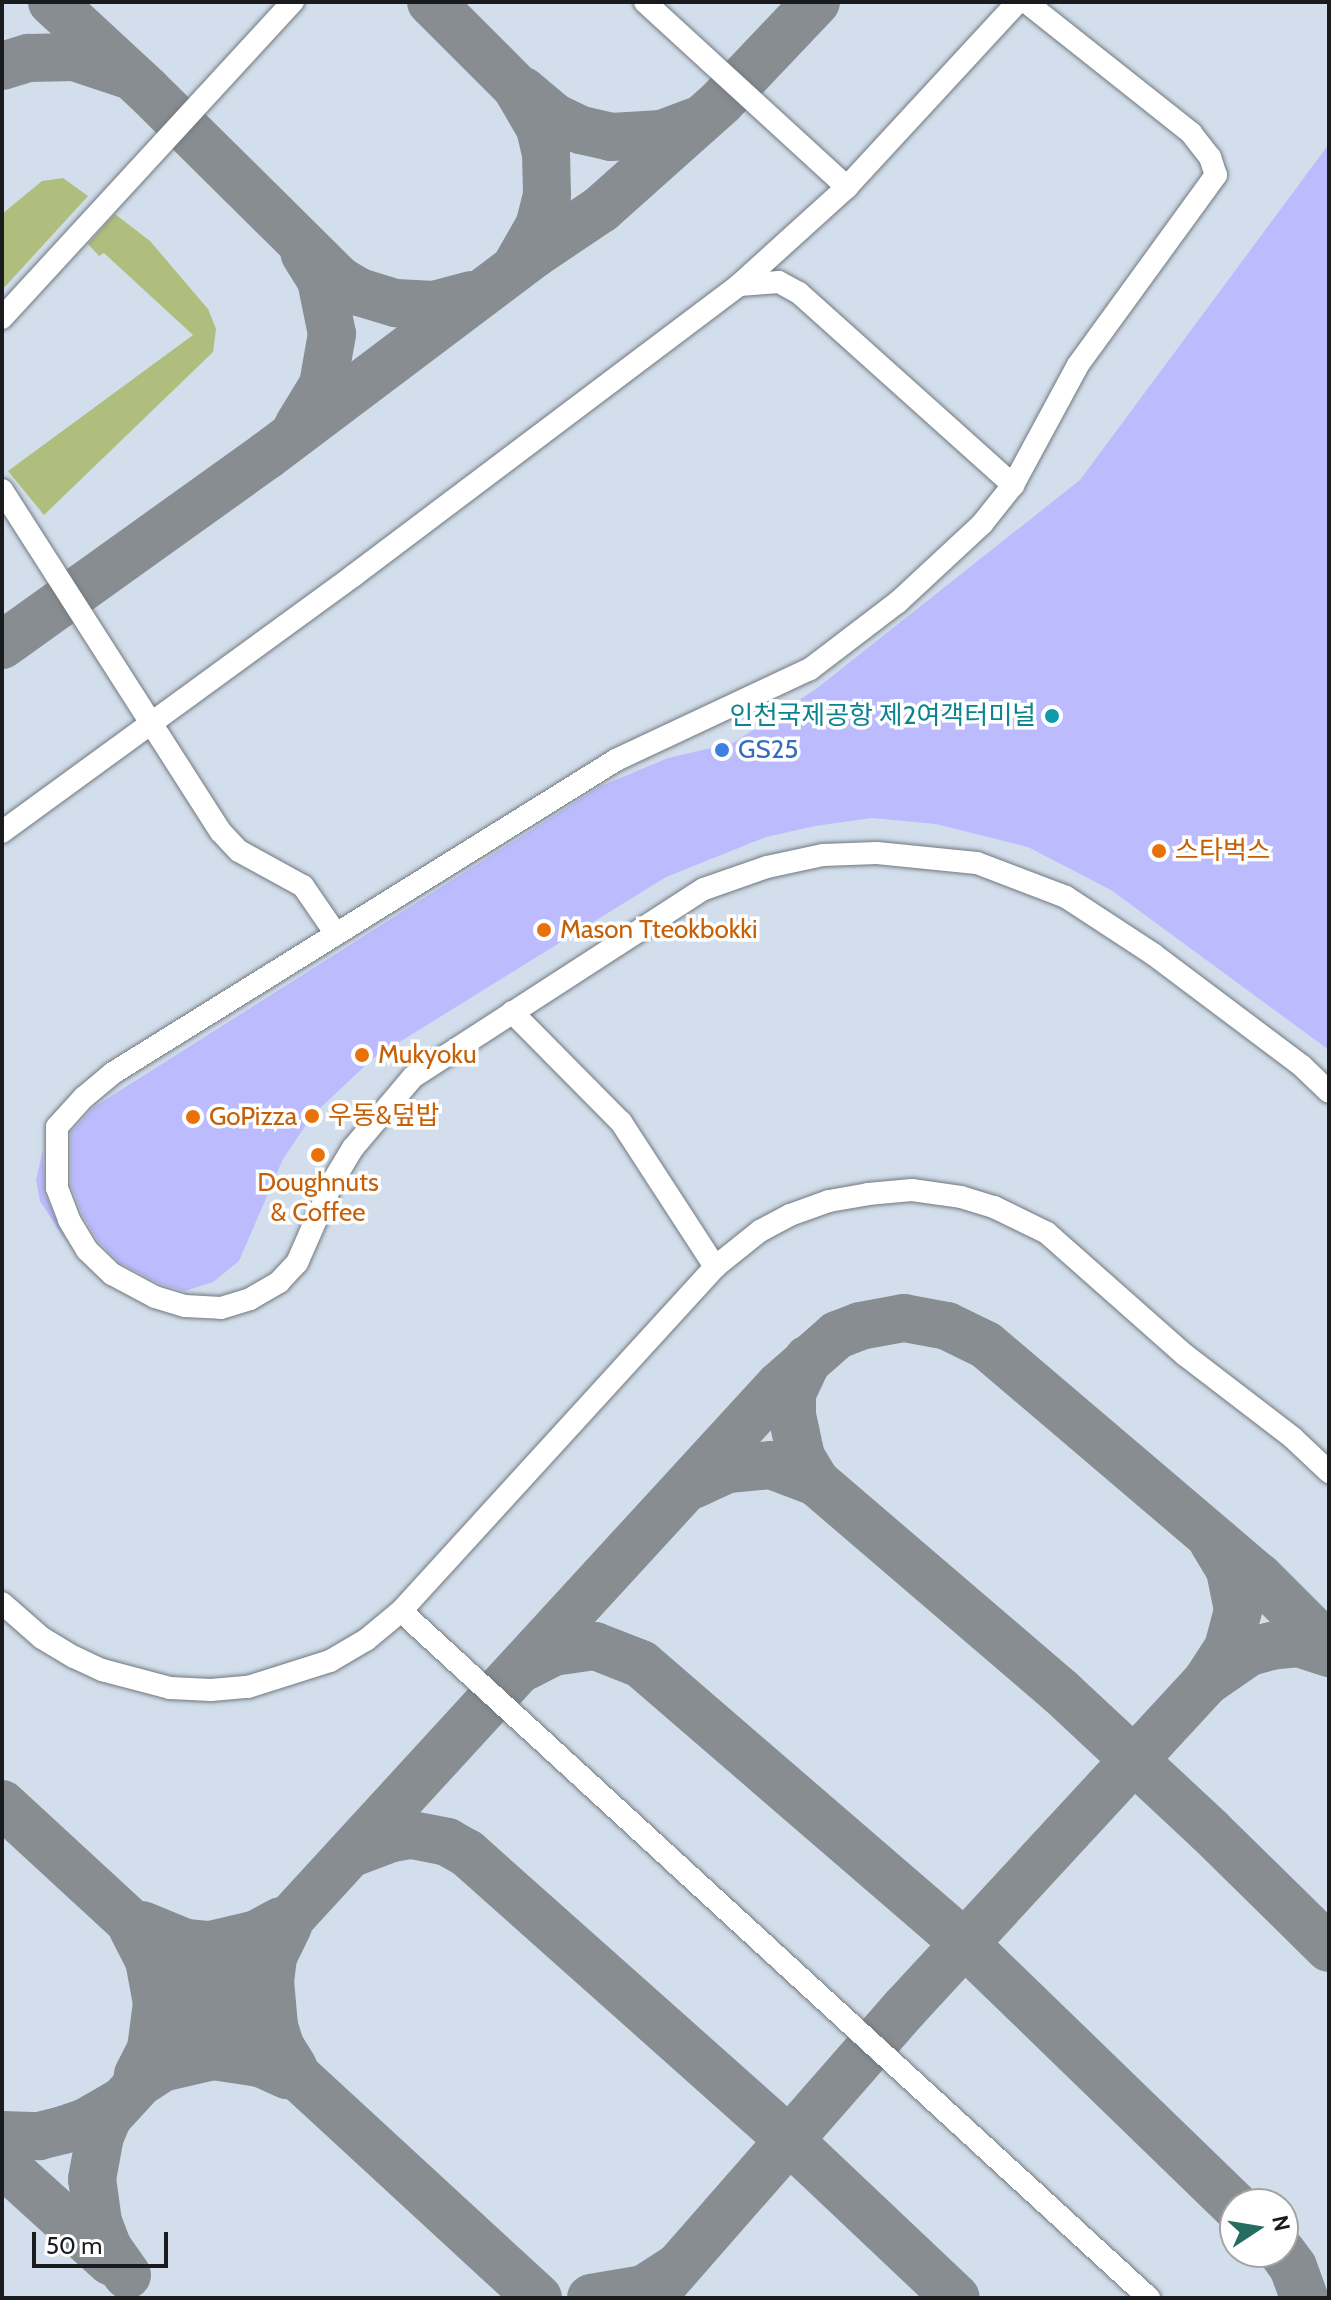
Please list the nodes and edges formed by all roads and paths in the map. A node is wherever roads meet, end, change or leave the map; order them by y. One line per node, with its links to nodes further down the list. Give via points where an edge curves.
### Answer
1 (293, 2): 9 (lane)
2 (645, 2): 5 (lane)
3 (1018, 2): 5 (lane)
4 (1026, 2): 10 (lane, via 1191,133 1210,157 1216,175 1078,365)
5 (847, 187): 6 (lane)
6 (798, 234): 7 (lane); 8 (lane, via 791,263)
7 (739, 285): 8 (lane, via 770,281); 12 (lane)
8 (799, 293): 10 (lane)
9 (2, 318)
10 (1013, 485): 14 (lane, via 982,524 898,602 810,669 616,760)
11 (2, 490): 12 (lane)
12 (150, 724): 13 (lane); 14 (lane, via 221,832 239,851 303,886)
13 (2, 832)
14 (336, 934): 15 (lane, via 113,1073 57,1127 57,1188 87,1250 112,1274 155,1297 221,1308 279,1282 297,1263 333,1181 372,1122 413,1077)
15 (512, 1012): 16 (lane, via 704,889 823,855 929,857 977,863 1019,876 1106,921 1302,1066); 17 (lane, via 621,1122)
16 (1329, 1092)
17 (715, 1267): 18 (lane, via 760,1231 829,1201 912,1190 994,1207 1047,1233); 20 (lane)
18 (1329, 1472)
19 (2, 1603): 20 (lane, via 42,1638 102,1670 170,1688 211,1690 248,1687 303,1672 366,1640)
20 (401, 1611): 21 (lane)
21 (1149, 2298)

